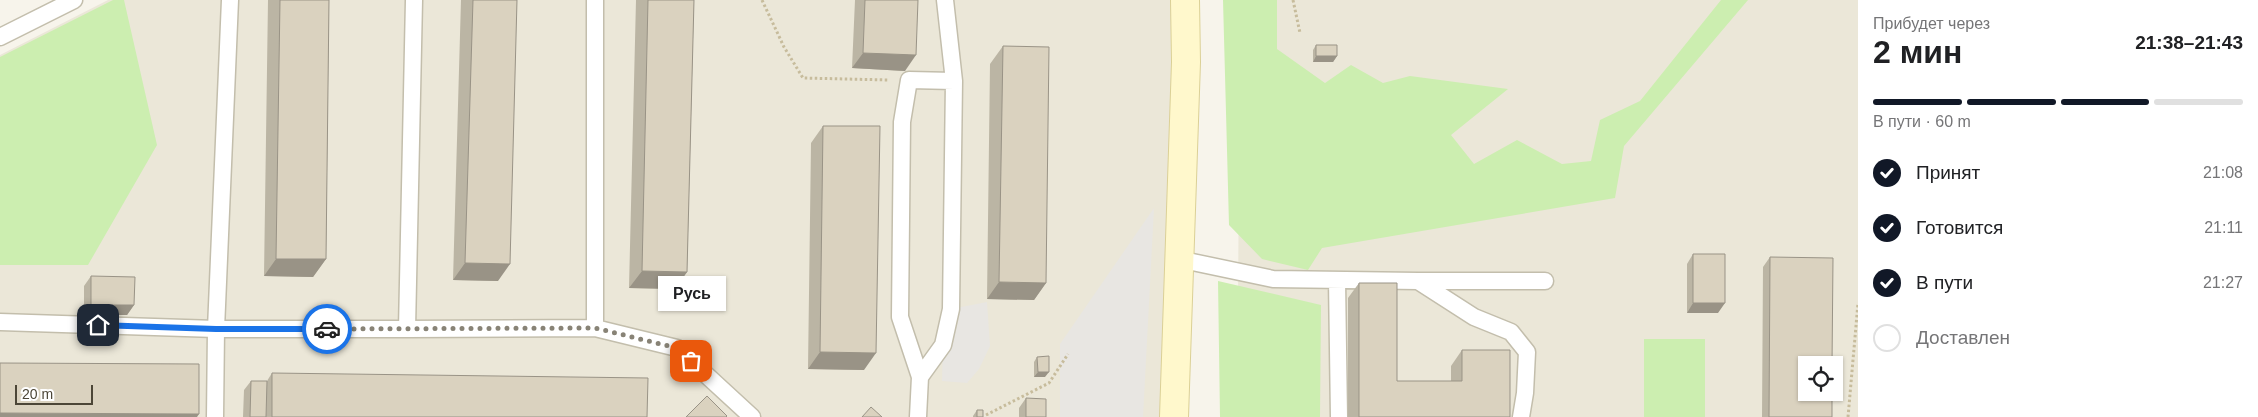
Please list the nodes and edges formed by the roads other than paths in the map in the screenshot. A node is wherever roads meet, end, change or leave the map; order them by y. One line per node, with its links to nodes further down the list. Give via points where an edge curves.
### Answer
1 (74, 0): 7 (lane)
2 (230, 0): 15 (lane)
3 (414, 0): 16 (lane)
4 (595, 0): 14 (lane)
5 (944, 0): 8 (lane)
6 (1185, 0): 9 (main road, via 1186,62)
7 (0, 37)
8 (954, 81): 17 (lane, via 951,309 943,346); 17 (lane, via 909,80 902,122 900,317)
9 (1178, 259): 10 (lane, via 1273,279); 21 (main road)
10 (1337, 280): 11 (lane); 22 (lane)
11 (1418, 281): 12 (lane); 23 (lane, via 1474,317 1512,332 1522,345 1527,352)
12 (1545, 281)
13 (0, 322): 15 (lane)
14 (595, 328): 16 (lane); 19 (lane, via 677,348)
15 (216, 329): 16 (lane); 18 (lane)
16 (407, 329)
17 (920, 378): 20 (lane)
18 (215, 417)
19 (752, 417)
20 (918, 417)
21 (1174, 417)
22 (1339, 417)
23 (1521, 417)

